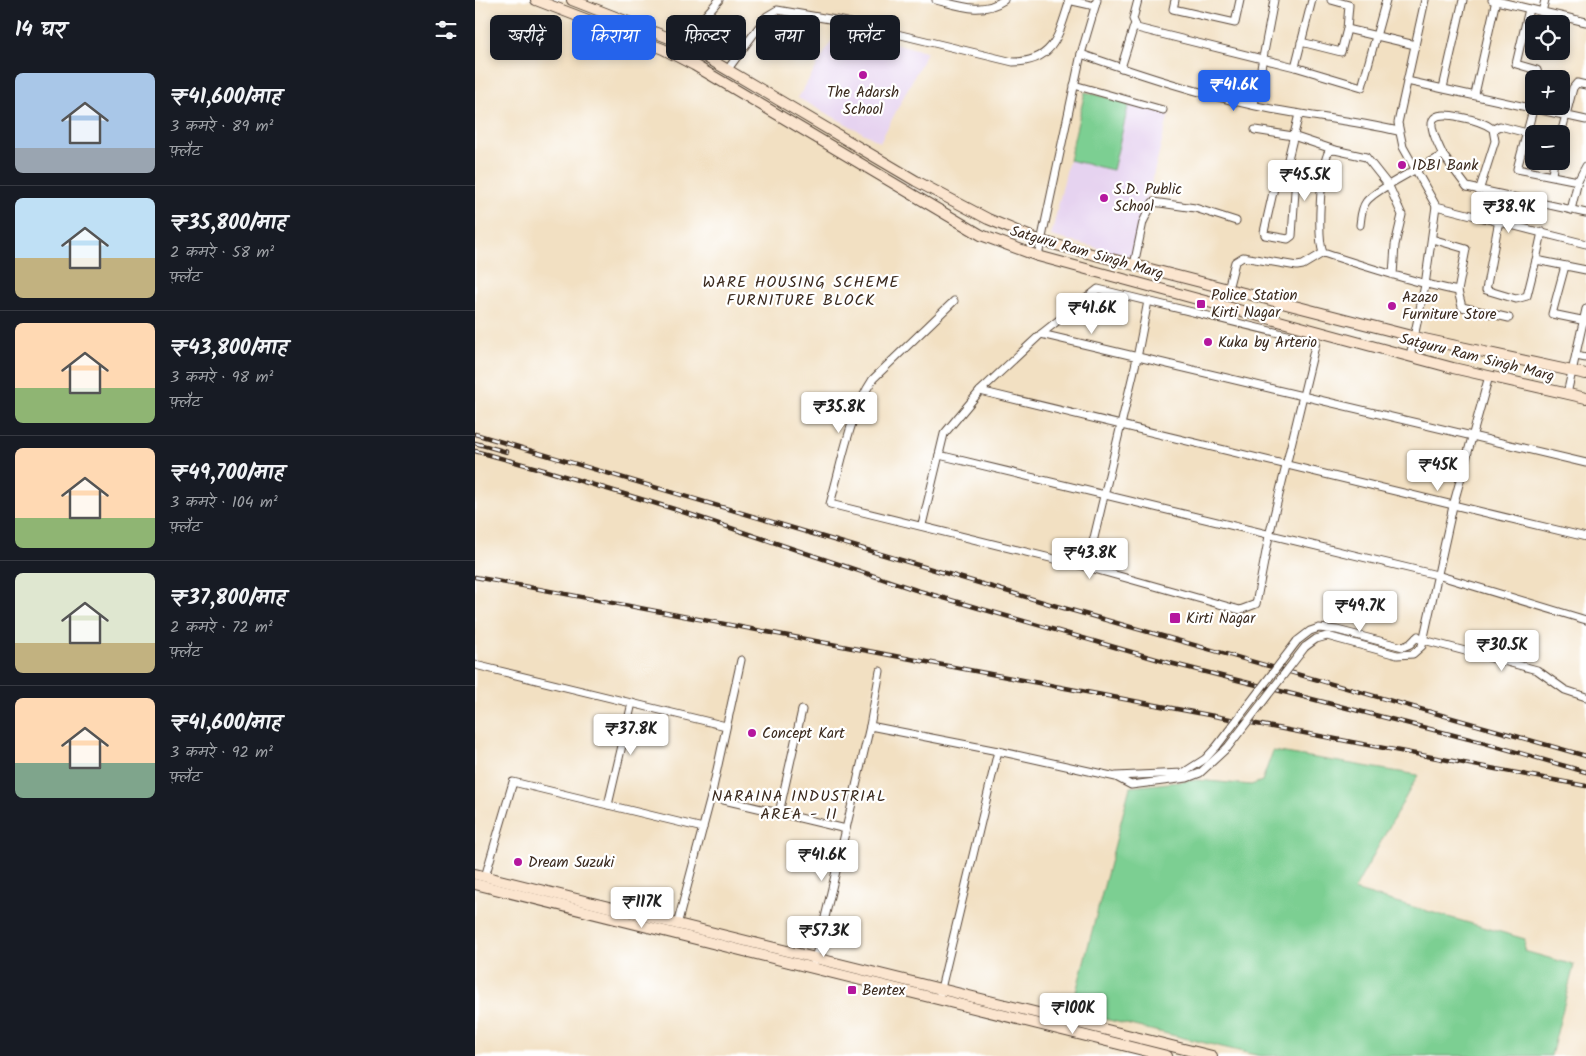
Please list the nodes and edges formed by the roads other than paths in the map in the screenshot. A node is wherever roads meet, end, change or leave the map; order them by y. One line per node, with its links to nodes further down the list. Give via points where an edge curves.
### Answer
1 (536, 0): 31 (main road, Satguru Ram Singh Marg)
2 (572, 0): 28 (main road, Satguru Ram Singh Marg)
3 (719, 0): 23 (street)
4 (936, 0): 21 (street)
5 (979, 0): 21 (street)
6 (1004, 0): 21 (street, via 991,8)
7 (1070, 0): 19 (street); 38 (street, via 1054,44 1032,61 1013,62 847,22 777,10 767,16)
8 (1138, 0): 25 (street)
9 (1175, 0): 10 (street, via 1173,9 1235,23)
10 (1240, 0)
11 (1275, 0): 33 (street)
12 (1312, 0): 29 (street)
13 (1331, 0): 26 (street, via 1349,5)
14 (1386, 0): 27 (street)
15 (1425, 0): 30 (street)
16 (1463, 0): 43 (street)
17 (1495, 0): 20 (street); 44 (street)
18 (1545, 0): 22 (street)
19 (1096, 3): 32 (street)
20 (1529, 8): 22 (street); 39 (street, via 1516,64)
21 (977, 9)
22 (1542, 12): 24 (street)
23 (706, 15)
24 (1586, 22)
25 (1134, 26): 33 (street); 37 (street)
26 (1347, 29): 27 (street); 29 (street, via 1341,52)
27 (1377, 36): 30 (street); 36 (street, via 1363,87)
28 (666, 37)
29 (1301, 42): 36 (street)
30 (1415, 45): 40 (street)
31 (666, 51)
32 (1081, 54): 37 (street); 41 (street)
33 (1262, 59): 36 (street); 47 (street)
34 (683, 60): 80 (main road, Satguru Ram Singh Marg, via 981,235)
35 (711, 60): 38 (main road, Satguru Ram Singh Marg)
36 (1295, 67)
37 (1121, 68): 47 (street, via 1185,89)
38 (728, 70): 77 (main road, Satguru Ram Singh Marg, via 916,180 988,219)
39 (1537, 70)
40 (1407, 81): 43 (street); 55 (street)
41 (1074, 85): 48 (street); 77 (street)
42 (1586, 85): 45 (street, via 1577,83)
43 (1443, 88): 44 (street)
44 (1475, 94): 46 (street)
45 (1570, 100)
46 (1525, 105)
47 (1254, 106): 49 (street)
48 (1163, 110)
49 (1299, 114): 55 (street); 57 (street)
50 (1566, 115): 51 (street); 52 (street)
51 (1586, 120)
52 (1563, 125)
53 (1493, 129): 56 (street, via 1500,126); 60 (street, via 1481,122 1435,115 1432,127); 68 (street, via 1495,141)
54 (1255, 130): 57 (street)
55 (1398, 131): 63 (street)
56 (1525, 132)
57 (1293, 136): 59 (street); 61 (street)
58 (1525, 139): 65 (street, via 1517,169)
59 (1335, 150): 67 (street, via 1368,159); 79 (street, via 1327,153 1321,199 1319,235)
60 (1443, 155): 63 (street); 68 (street, via 1467,187)
61 (1287, 164): 61 (street, via 1276,179 1265,235 1292,236 1296,176)
62 (1586, 166): 66 (street)
63 (1415, 169): 67 (street); 69 (street)
64 (1553, 170): 65 (street)
65 (1552, 175): 66 (street)
66 (1578, 181): 70 (street)
67 (1389, 186): 74 (street, via 1366,202); 85 (street, via 1402,215)
68 (1479, 191): 70 (street)
69 (1437, 206): 72 (street); 76 (street)
70 (1571, 210): 71 (street)
71 (1586, 213)
72 (1499, 220): 75 (street); 81 (street, via 1486,290 1516,299 1527,296)
73 (1236, 221): 82 (street, via 1195,208 1153,202 1143,222)
74 (1360, 225)
75 (1542, 232): 78 (street); 81 (street)
76 (1432, 239): 86 (street); 88 (street, via 1466,248)
77 (1041, 241): 80 (street); 82 (main road, Satguru Ram Singh Marg)
78 (1586, 244)
79 (1323, 254): 85 (street); 87 (street, via 1297,266 1243,257 1235,262)
80 (1038, 256): 95 (main road, Satguru Ram Singh Marg)
81 (1535, 260): 83 (street)
82 (1134, 265): 87 (main road, Satguru Ram Singh Marg)
83 (1565, 266): 84 (street); 93 (street, via 1552,314)
84 (1586, 270)
85 (1393, 275): 86 (street)
86 (1425, 285): 88 (street); 96 (street)
87 (1228, 289): 96 (main road, Satguru Ram Singh Marg)
88 (1458, 291): 92 (street, via 1462,307)
89 (954, 301): 115 (street, via 873,379 865,392 831,504)
90 (1148, 301): 94 (street, via 1098,288); 95 (street); 99 (street)
91 (1586, 309): 93 (street)
92 (1509, 318)
93 (1585, 320): 98 (street)
94 (1041, 334): 99 (street); 104 (street)
95 (1317, 337): 97 (main road, Satguru Ram Singh Marg); 106 (street)
96 (1415, 337): 97 (street); 101 (main road, Satguru Ram Singh Marg)
97 (1410, 356): 103 (main road, Satguru Ram Singh Marg)
98 (1575, 356): 100 (street); 101 (street)
99 (1137, 358): 106 (street); 108 (street)
100 (1586, 358)
101 (1572, 371): 102 (main road, Satguru Ram Singh Marg); 105 (street)
102 (1586, 374)
103 (1489, 376): 105 (main road, Satguru Ram Singh Marg); 109 (street)
104 (980, 391): 108 (street); 110 (street, via 944,434)
105 (1567, 394): 107 (main road, Satguru Ram Singh Marg)
106 (1302, 397): 109 (street); 112 (street)
107 (1586, 398)
108 (1120, 426): 112 (street); 113 (street)
109 (1472, 437): 111 (street); 114 (street)
110 (939, 454): 113 (street); 115 (street)
111 (1586, 463)
112 (1287, 466): 114 (street); 116 (street)
113 (1103, 495): 116 (street); 118 (street)
114 (1453, 506): 117 (street); 119 (street)
115 (922, 525): 118 (street)
116 (1269, 536): 118 (street, via 1256,604 1241,610); 119 (street)
117 (1586, 536)
118 (1087, 568)
119 (1437, 575): 120 (street); 121 (street)
120 (1586, 620)
121 (1425, 629): 122 (street); 123 (street)
122 (1416, 638): 123 (street); 133 (street, bridge, via 1403,647 1337,630 1319,628 1310,631 1297,641 1217,746 1201,762 1183,772)
123 (1425, 640): 127 (street, via 1537,670 1565,690); 133 (street, bridge, via 1418,651 1405,655 1327,636 1316,640 1305,647 1228,747 1200,773 1187,778 1131,785)
124 (741, 660): 130 (street)
125 (475, 665): 128 (street)
126 (880, 671): 131 (street)
127 (1586, 697)
128 (632, 703): 130 (street); 135 (street)
129 (802, 710): 136 (street)
130 (726, 726): 134 (street)
131 (870, 726): 132 (street); 138 (street)
132 (998, 752): 133 (street); 142 (street)
133 (1116, 776)
134 (711, 797): 136 (street); 137 (street)
135 (609, 805): 137 (street); 139 (street, via 513,782)
136 (779, 814): 138 (street)
137 (703, 828): 140 (street)
138 (846, 829): 141 (street)
139 (477, 878): 140 (main road); 141 (main road)
140 (677, 924): 141 (main road)
141 (814, 964): 142 (main road)
142 (940, 995): 143 (main road); 144 (main road)
143 (1167, 1056)
144 (1212, 1056)

